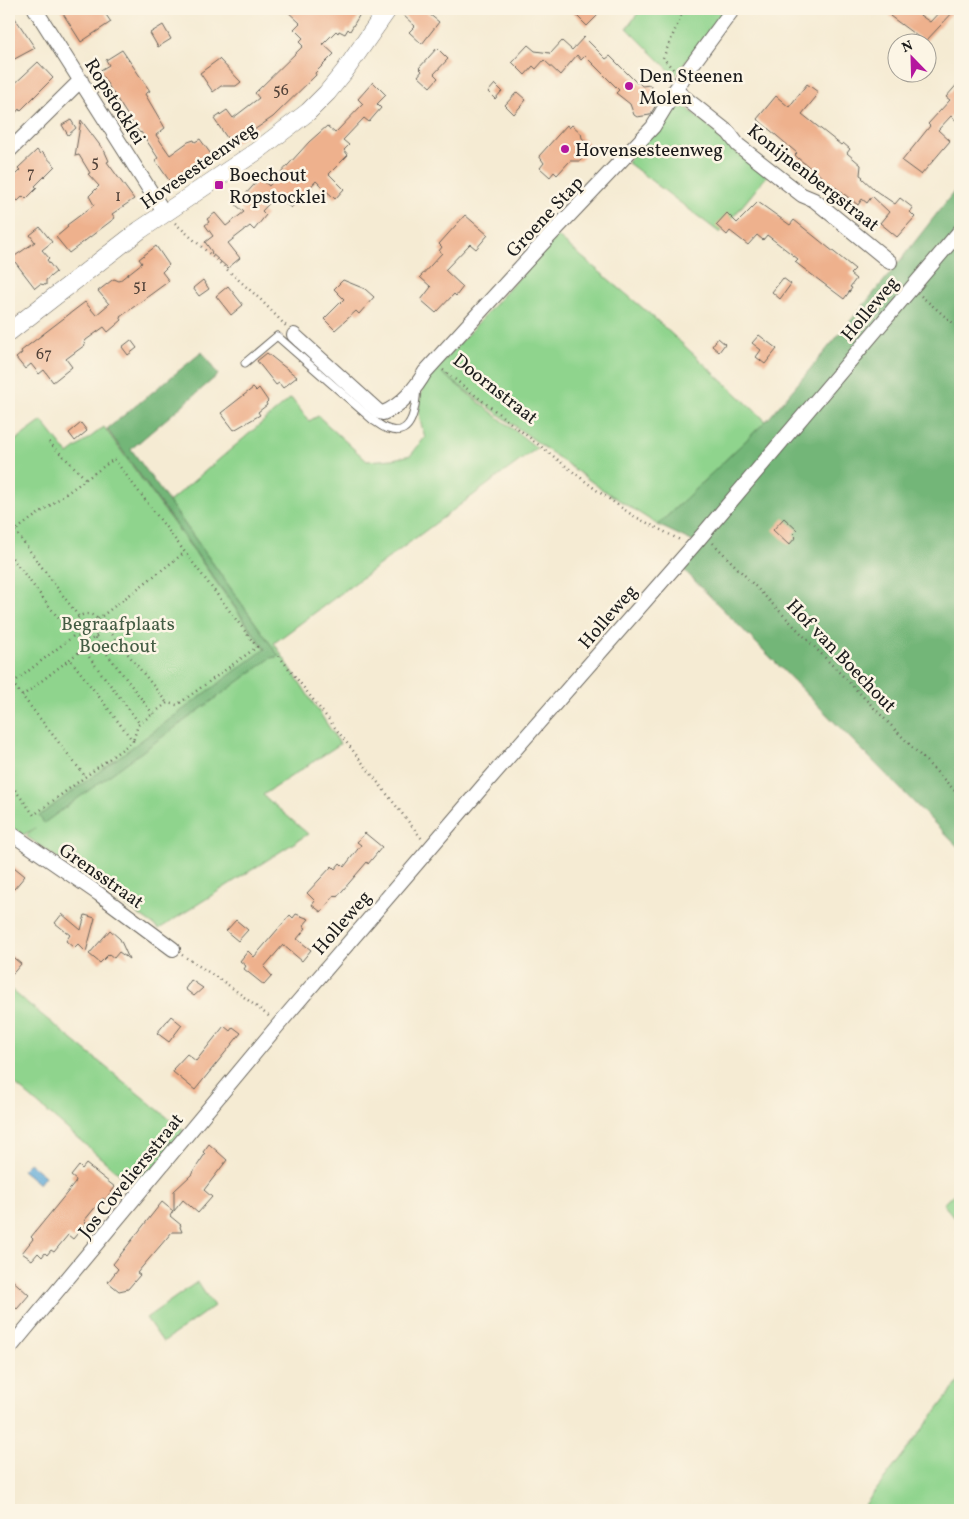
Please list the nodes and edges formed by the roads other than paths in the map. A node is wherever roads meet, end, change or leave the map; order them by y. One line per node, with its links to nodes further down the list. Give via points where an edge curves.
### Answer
1 (35, 9): 4 (street, Ropstocklei)
2 (388, 9): 7 (street, Hovesesteenweg, via 344,72 308,112)
3 (734, 9): 5 (street)
4 (81, 80): 6 (street); 7 (street, Ropstocklei)
5 (678, 85): 9 (street, Konijnenbergstraat, via 730,133 738,145 802,195 814,200); 13 (street, Groene Stap, via 653,127)
6 (9, 151)
7 (166, 214): 10 (street, Hovesesteenweg, via 140,230)
8 (960, 231): 17 (street, Holleweg)
9 (890, 262)
10 (9, 332)
11 (294, 335): 14 (street, Doornstraat, via 378,412 391,409)
12 (245, 363): 14 (lane, via 277,336 388,430 405,428 410,422)
13 (434, 363): 14 (street, Doornstraat)
14 (417, 386)
15 (9, 832): 16 (street, Grensstraat)
16 (173, 949)
17 (279, 1024): 18 (street, Jos Coveliersstraat)
18 (9, 1349)

